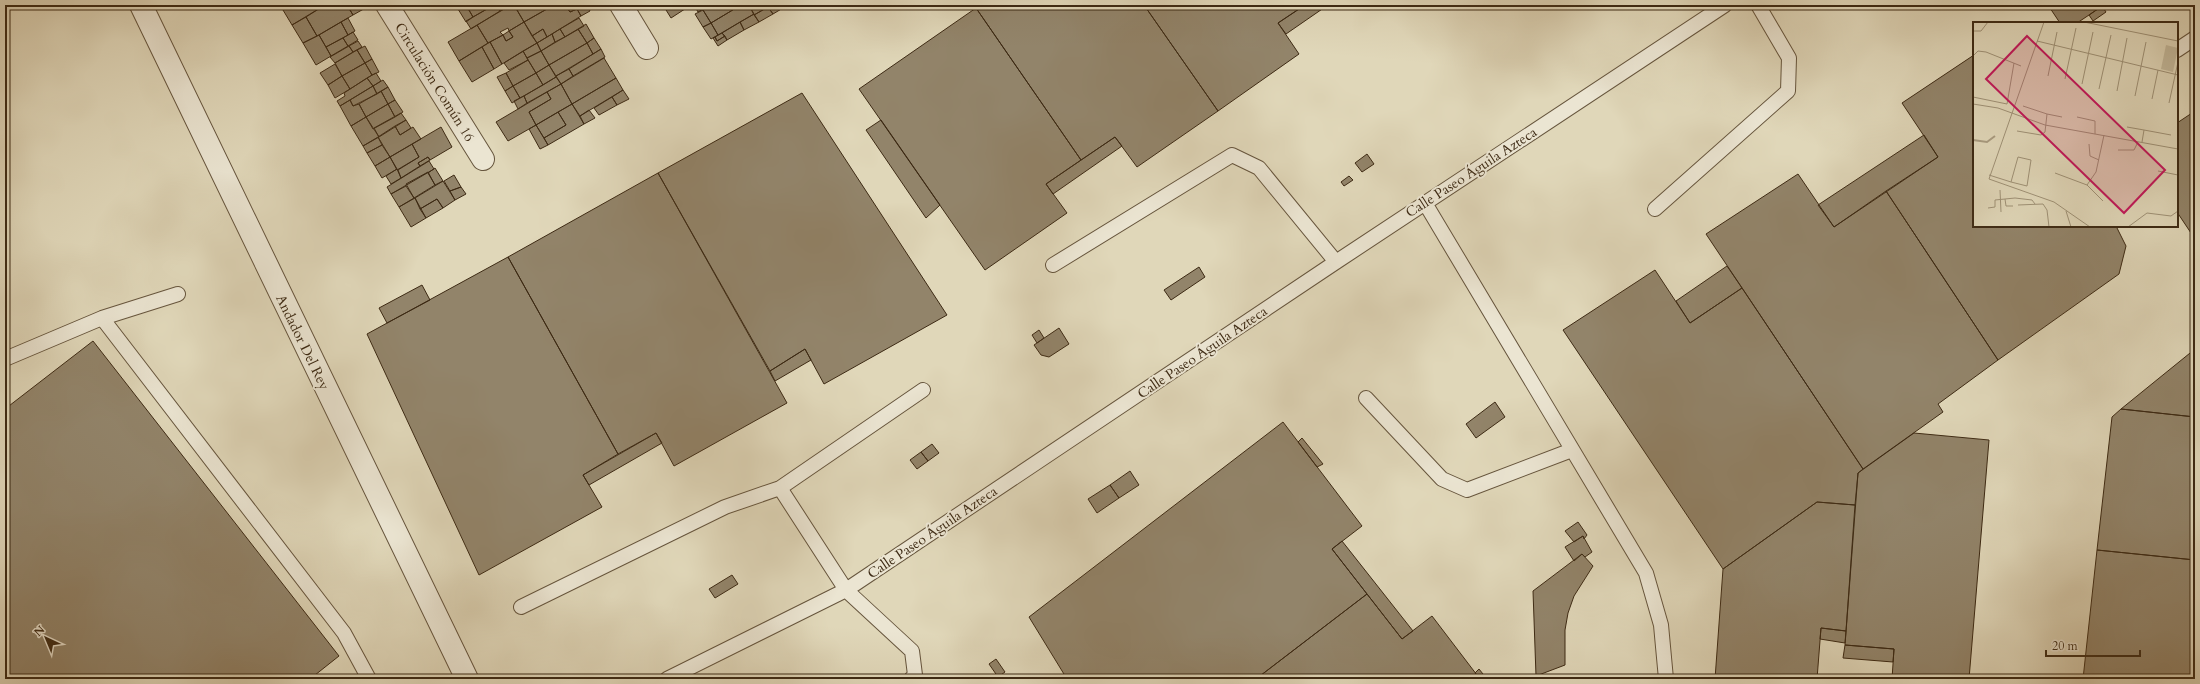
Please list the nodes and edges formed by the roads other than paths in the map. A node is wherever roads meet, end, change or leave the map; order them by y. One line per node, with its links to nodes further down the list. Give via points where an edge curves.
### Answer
1 (141, 5): 24 (street, Andador Del Rey)
2 (387, 5): 9 (street, Circulación Común 16)
3 (621, 5): 7 (street)
4 (1725, 5): 10 (lane, Calle Paseo Águila Azteca)
5 (1758, 5): 11 (lane, via 1789,58 1788,92)
6 (2195, 38): 8 (lane)
7 (647, 48)
8 (2178, 49)
9 (483, 159)
10 (1425, 203): 12 (lane, Calle Paseo Águila Azteca); 19 (lane)
11 (1656, 209)
12 (1336, 262): 13 (lane, via 1259,168 1232,155); 21 (lane, Calle Paseo Águila Azteca)
13 (1053, 264)
14 (178, 294): 15 (lane)
15 (102, 318): 16 (lane); 23 (lane, via 344,633)
16 (5, 359)
17 (923, 390): 20 (lane)
18 (1366, 398): 19 (lane, via 1442,479 1467,490)
19 (1572, 450): 27 (lane, via 1646,573 1661,625)
20 (780, 488): 21 (lane); 22 (lane, via 724,507)
21 (846, 590): 25 (lane, Calle Paseo Águila Azteca); 26 (lane, via 912,651 915,674)
22 (521, 607)
23 (369, 679)
24 (467, 679)
25 (667, 679)
26 (911, 679)
27 (1666, 679)

